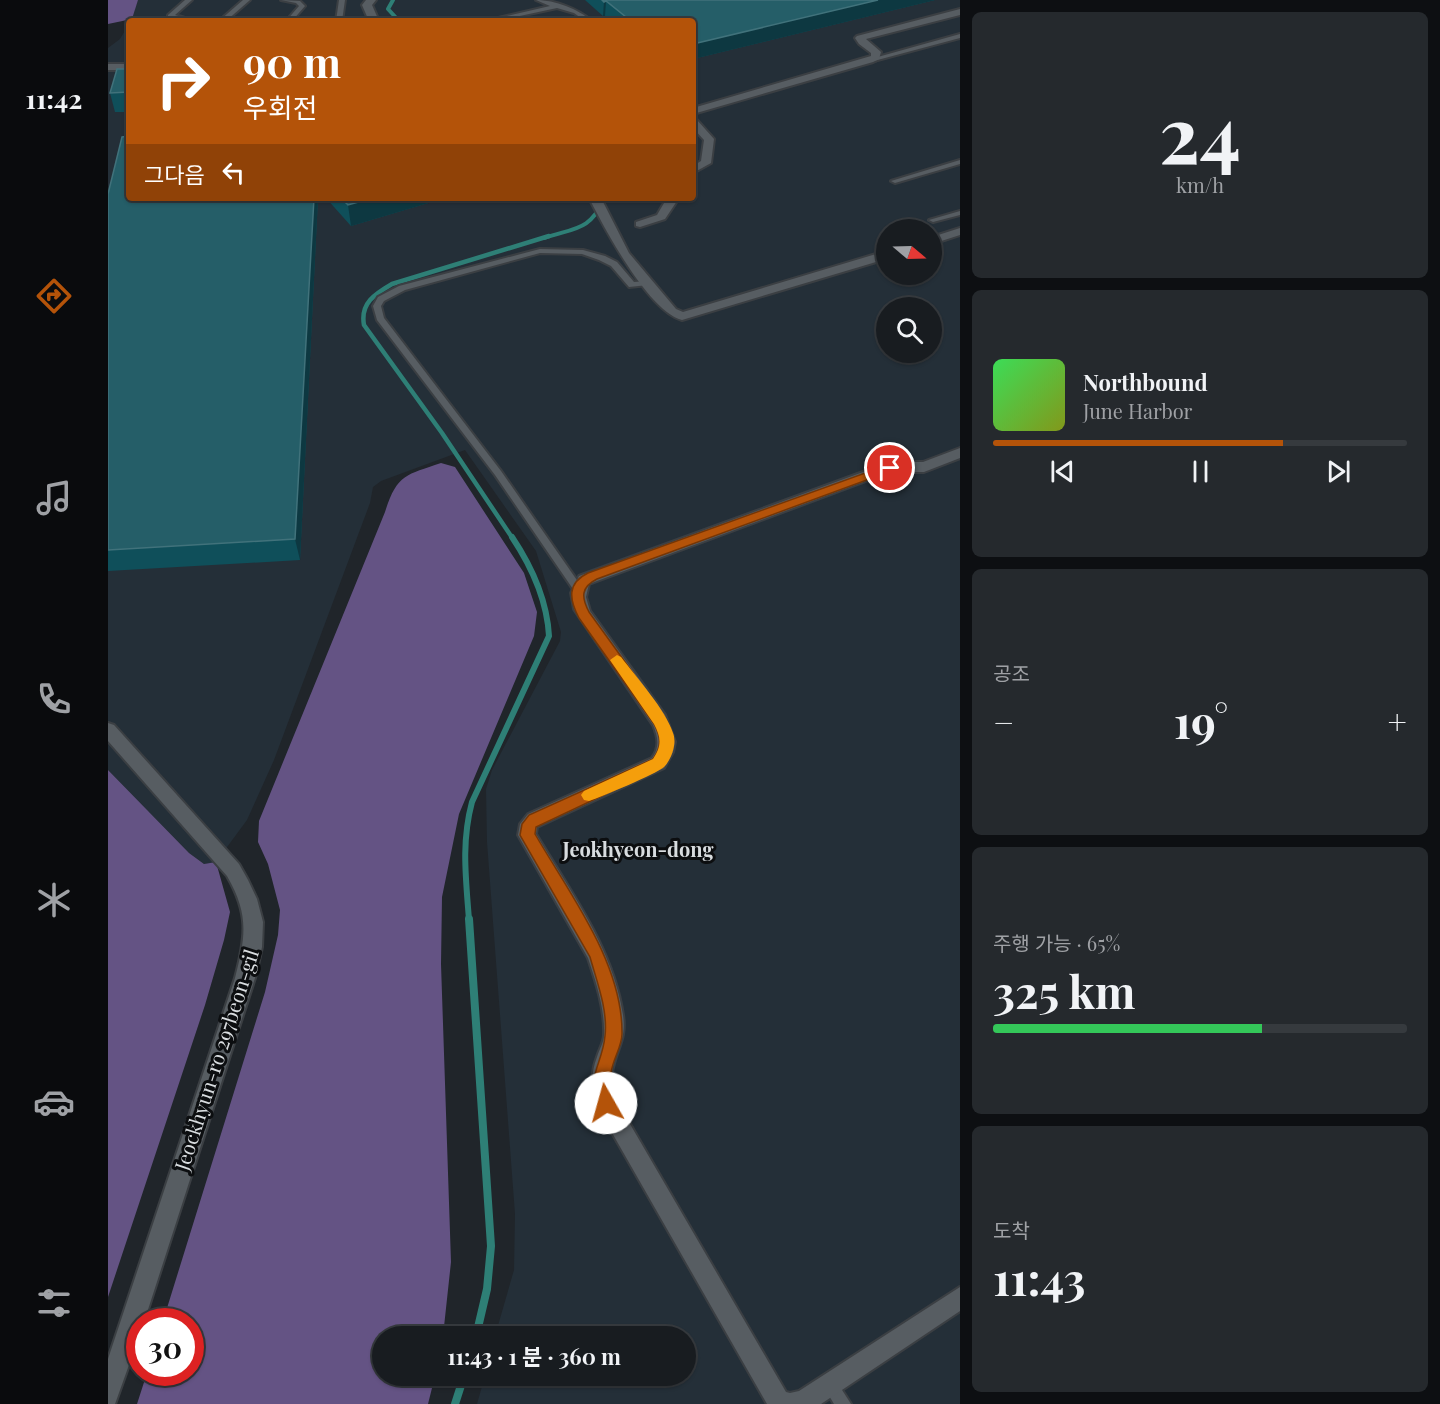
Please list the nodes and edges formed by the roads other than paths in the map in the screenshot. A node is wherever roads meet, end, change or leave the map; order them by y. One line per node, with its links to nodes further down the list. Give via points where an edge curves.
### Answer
1 (189, 0): 9 (lane)
2 (247, 0): 10 (lane)
3 (284, 0): 11 (lane, via 302,6)
4 (342, 0): 12 (lane)
5 (371, 0): 13 (street, via 367,5)
6 (539, 0): 7 (lane)
7 (556, 6): 14 (lane); 15 (lane)
8 (960, 12): 17 (street, via 860,38 876,52)
9 (170, 18)
10 (226, 18)
11 (292, 18)
12 (339, 18)
13 (372, 18)
14 (502, 18)
15 (586, 18)
16 (960, 36): 17 (lane)
17 (870, 60): 20 (street)
18 (108, 67): 19 (street)
19 (126, 67)
20 (696, 112)
21 (696, 118): 23 (street, via 709,139 706,164)
22 (960, 162): 24 (lane)
23 (696, 169)
24 (895, 181)
25 (597, 201): 33 (street, via 621,248)
26 (671, 201): 29 (street, via 661,217)
27 (960, 213): 28 (lane)
28 (937, 219)
29 (640, 224)
30 (960, 231): 31 (street)
31 (942, 237)
32 (876, 258): 33 (street, via 682,316 672,312)
33 (648, 283): 35 (lane, via 632,285 614,264 592,254 540,251 402,288 381,299 377,306 380,318 498,473)
34 (960, 453): 35 (street, via 924,467 898,466 879,471 593,576)
35 (578, 589): 40 (street, via 577,601 584,614 659,720 668,742 658,763 534,819 527,835 597,955 604,978 614,1037 602,1071 606,1103 769,1386 778,1400)
36 (108, 730): 39 (street, Jeockhyun-ro 297beon-gil, via 233,870 255,917 255,940 244,978)
37 (960, 1298): 38 (street)
38 (830, 1384): 41 (street); 42 (lane)
39 (108, 1395)
40 (788, 1404)
41 (793, 1404)
42 (843, 1404)

